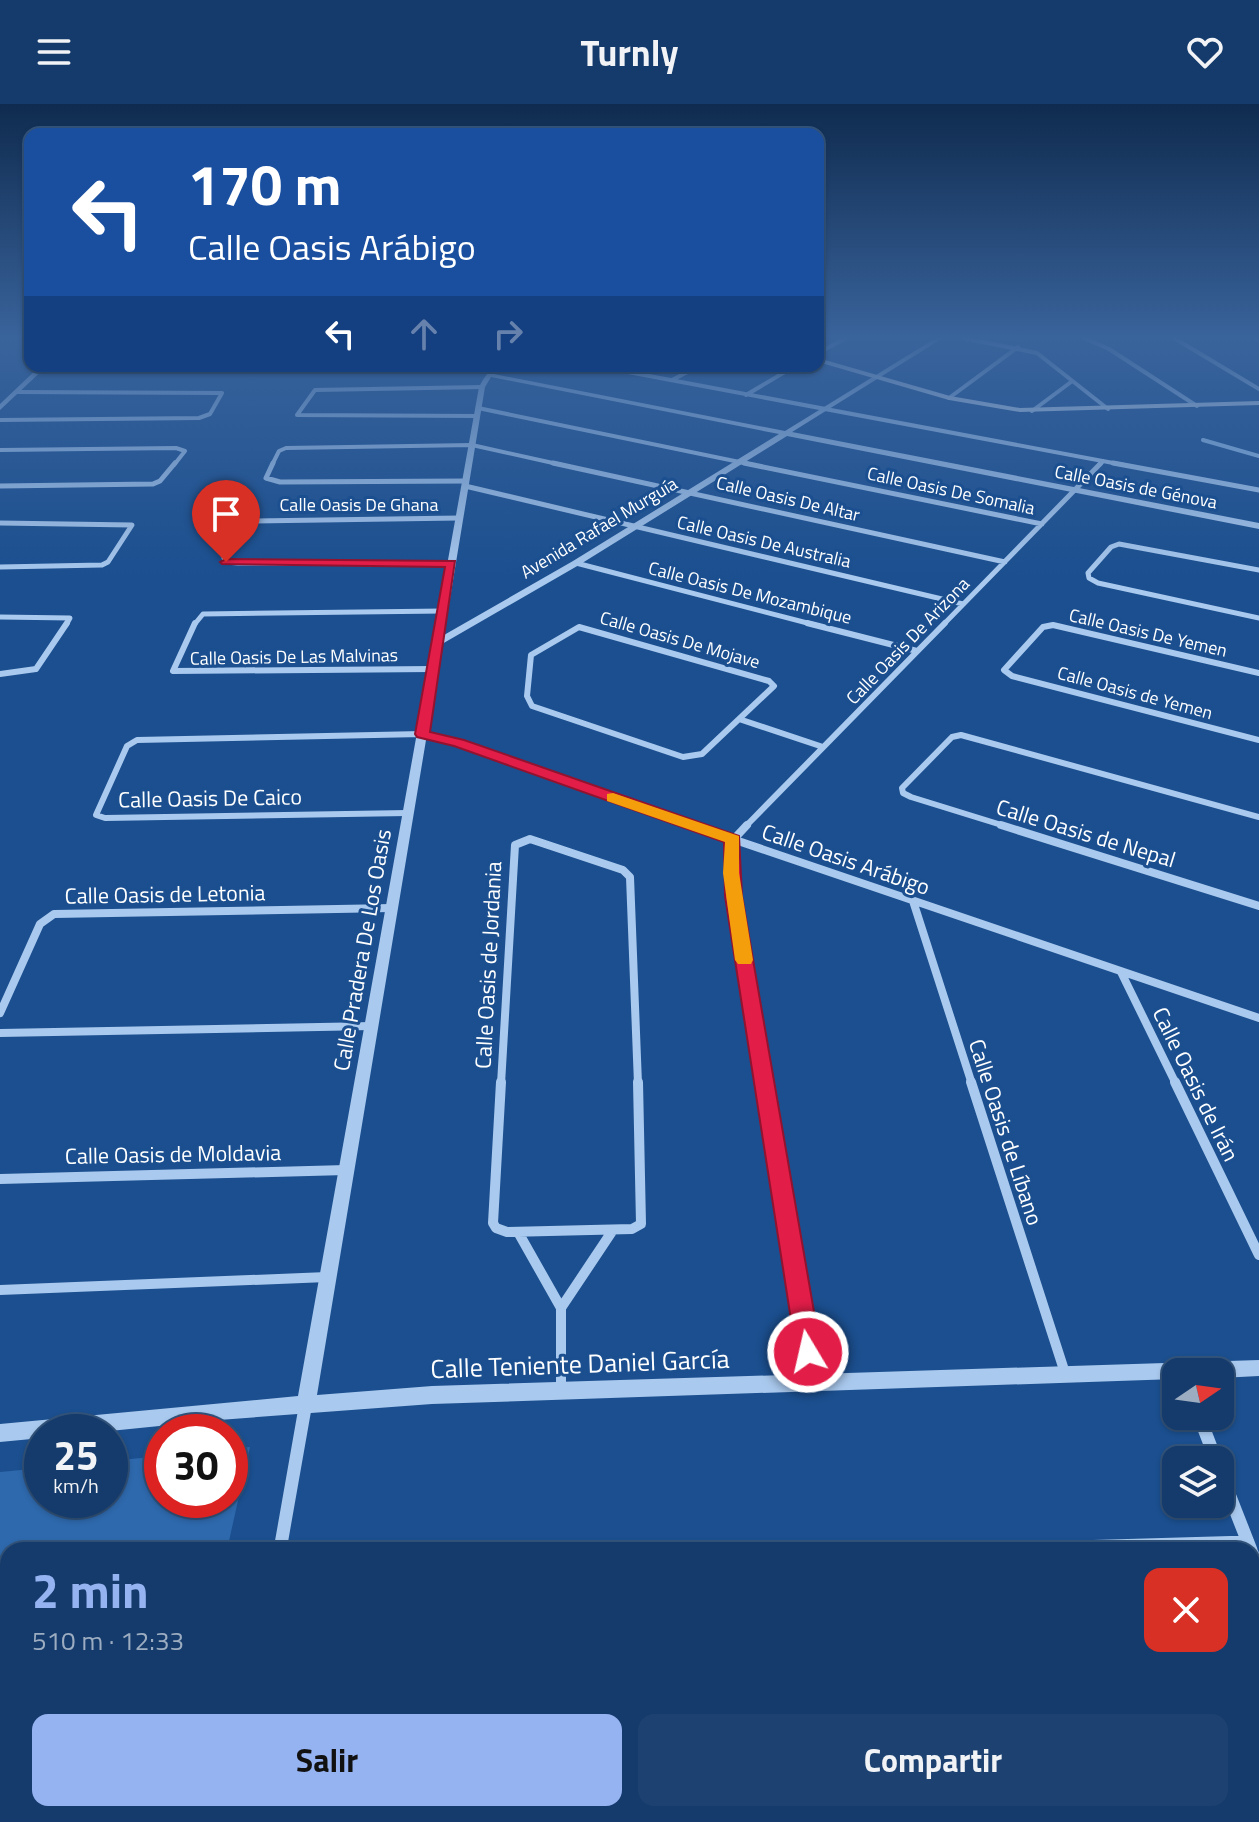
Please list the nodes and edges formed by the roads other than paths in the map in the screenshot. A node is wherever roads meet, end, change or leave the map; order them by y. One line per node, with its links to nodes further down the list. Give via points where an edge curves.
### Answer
1 (182, 418): 7 (street)
2 (476, 418): 9 (street, Calle Pradera De Los Oasis)
3 (509, 418): 12 (street, Calle Oasis De Somalia)
4 (699, 418): 8 (street, Calle Oasis de Génova)
5 (808, 418): 8 (street, Avenida Rafael Murguía)
6 (872, 418): 11 (street)
7 (0, 420)
8 (785, 433): 12 (street, Avenida Rafael Murguía); 17 (street, Calle Oasis de Génova)
9 (472, 445): 13 (street, Calle Pradera De Los Oasis); 13 (street, Calle Oasis De Altar, via 286,448 279,451 266,478); 16 (street, Calle Oasis De Altar)
10 (0, 450): 14 (street, via 185,451 153,484)
11 (1103, 461): 15 (street); 17 (street, Calle Oasis De Arizona)
12 (740, 462): 16 (street, Avenida Rafael Murguía); 20 (street, Calle Oasis De Somalia)
13 (465, 484): 18 (street, Calle Pradera De Los Oasis); 21 (street, Calle Oasis De Australia)
14 (0, 486)
15 (1259, 490)
16 (691, 491): 21 (street, Avenida Rafael Murguía); 23 (street, Calle Oasis De Altar)
17 (1074, 492): 20 (street, Calle Oasis De Arizona); 22 (street, Calle Oasis de Génova)
18 (459, 518): 24 (street, Calle Pradera De Los Oasis); 24 (street, Calle Oasis De Ghana, via 248,521 240,524 224,558 238,563)
19 (0, 523): 26 (street, via 132,525 102,565)
20 (1042, 524): 23 (street, Calle Oasis De Arizona)
21 (635, 526): 25 (street, Avenida Rafael Murguía); 28 (street, Calle Oasis De Australia)
22 (1259, 526)
23 (1005, 562): 28 (street, Calle Oasis De Arizona)
24 (451, 563): 29 (street, Calle Pradera De Los Oasis)
25 (576, 563): 32 (street, Avenida Rafael Murguía); 33 (street, Calle Oasis De Mozambique)
26 (0, 567)
27 (1259, 570): 31 (street, via 1119,544 1088,573 1098,583)
28 (963, 604): 33 (street, Calle Oasis De Arizona)
29 (443, 611): 32 (street, Calle Pradera De Los Oasis); 34 (street, Calle Oasis De Las Malvinas, via 203,614 173,671)
30 (0, 617): 37 (street, via 70,618 36,669)
31 (1259, 618)
32 (437, 643): 34 (street, Calle Pradera De Los Oasis)
33 (917, 651): 41 (street, Calle Oasis De Arizona)
34 (433, 669): 39 (street, Calle Pradera De Los Oasis)
35 (1005, 672): 36 (street, Calle Oasis De Yemen, via 1043,627 1053,625); 40 (street, Calle Oasis de Yemen)
36 (1259, 673)
37 (0, 674)
38 (739, 719): 38 (street, Calle Oasis De Mojave, via 773,683 584,627 571,629 529,661 527,696 539,711 683,757 698,756); 41 (street)
39 (422, 734): 42 (street, Calle Pradera De Los Oasis); 42 (street, Calle Oasis De Caico, via 137,740 127,746 96,815); 44 (street, Calle Oasis Arábigo)
40 (1259, 740)
41 (823, 747): 44 (street, Calle Oasis De Arizona)
42 (408, 813): 47 (street, Calle Pradera De Los Oasis)
43 (1259, 817): 46 (street, Calle Oasis de Nepal, via 957,735 902,788 903,793)
44 (733, 840): 45 (street, Calle Oasis Arábigo); 65 (street, via 734,896)
45 (913, 901): 48 (street, Calle Oasis Arábigo); 64 (street, Calle Oasis de Líbano)
46 (1259, 906)
47 (392, 908): 49 (street, Calle Oasis de Letonia, via 54,914 43,920); 51 (street, Calle Pradera De Los Oasis)
48 (1121, 972): 50 (street, Calle Oasis Arábigo); 57 (street, Calle Oasis de Irán)
49 (0, 1013)
50 (1259, 1018)
51 (372, 1026): 52 (street); 53 (street, Calle Pradera De Los Oasis)
52 (0, 1033)
53 (347, 1170): 54 (street, Calle Oasis de Moldavia); 58 (street, Calle Pradera De Los Oasis)
54 (0, 1179)
55 (613, 1230): 56 (street, Calle Oasis de Jordania); 56 (street, Calle Oasis de Jordania, via 637,1227 643,1218 630,877 623,870 524,839 515,845 493,1223 501,1231); 60 (street, Calle Oasis de Jordania)
56 (518, 1232): 60 (street, Calle Oasis de Jordania)
57 (1259, 1255)
58 (328, 1277): 59 (street); 67 (street, Calle Pradera De Los Oasis)
59 (0, 1290)
60 (561, 1308): 66 (street, Calle Oasis de Jordania)
61 (1259, 1368): 62 (street, Calle Teniente Daniel García)
62 (1234, 1369)
63 (1162, 1371): 64 (street, Calle Teniente Daniel García)
64 (1065, 1373): 65 (street, Calle Teniente Daniel García)
65 (813, 1382): 66 (street, Calle Teniente Daniel García)
66 (561, 1390): 67 (street, Calle Teniente Daniel García)
67 (306, 1404): 68 (street, Calle Teniente Daniel García); 70 (street, Calle Pradera De Los Oasis)
68 (0, 1433)
69 (1234, 1507): 71 (street)
70 (281, 1542)
71 (1248, 1542)

